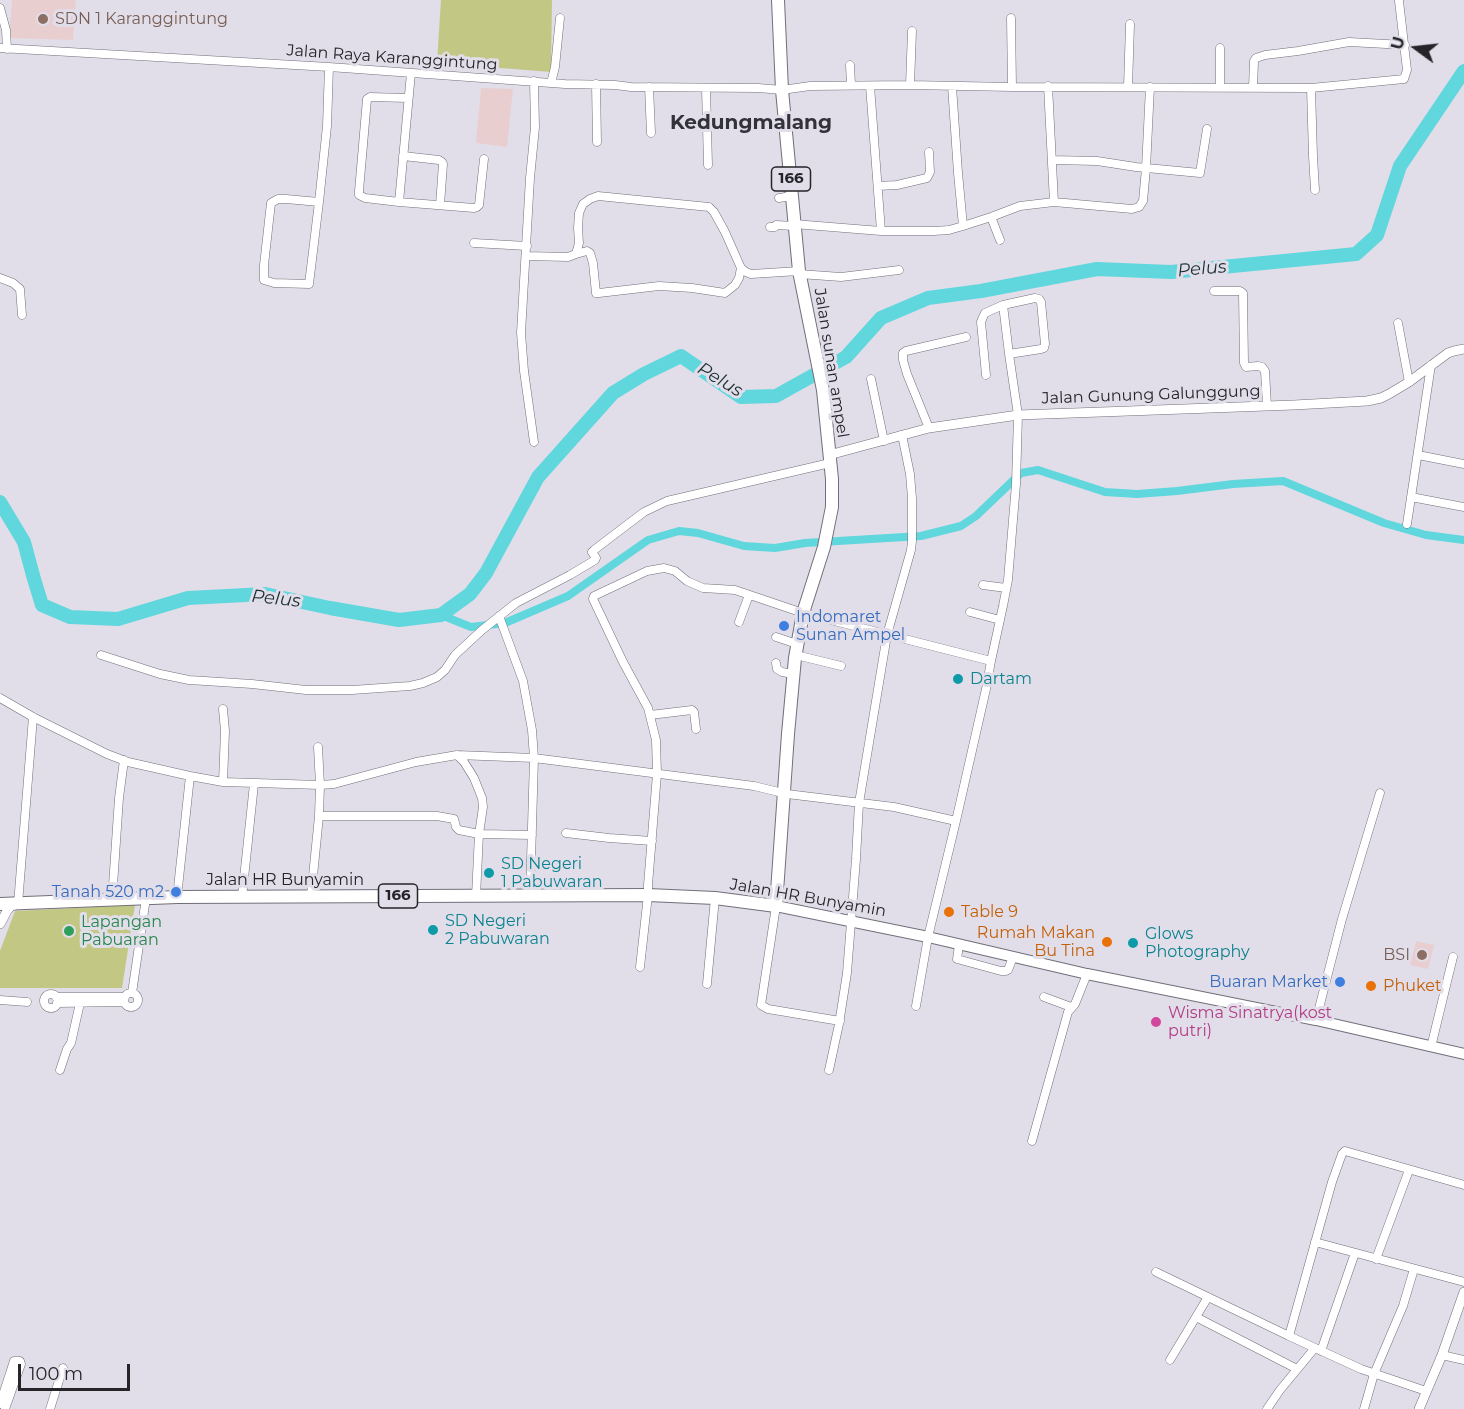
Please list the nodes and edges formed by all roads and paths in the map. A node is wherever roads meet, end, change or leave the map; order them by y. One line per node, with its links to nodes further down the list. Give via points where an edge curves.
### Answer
1 (778, 0): 30 (main road, Jalan sunan ampel / 166)
2 (1399, 2): 8 (street)
3 (0, 8): 9 (street, via 6,30)
4 (560, 18): 15 (street)
5 (1011, 18): 23 (street)
6 (1130, 24): 24 (street)
7 (912, 31): 18 (street)
8 (1405, 45): 28 (street, via 1349,42 1265,55 1254,61); 29 (street, Jalan Raya Karanggintung, via 1404,79)
9 (4, 48): 12 (street, Jalan Raya Karanggintung)
10 (1220, 48): 26 (street)
11 (850, 65): 17 (street)
12 (329, 67): 13 (street, Jalan Raya Karanggintung); 43 (street)
13 (411, 73): 14 (street, Jalan Raya Karanggintung); 31 (street)
14 (534, 81): 15 (street, Jalan Raya Karanggintung); 54 (street)
15 (551, 83): 16 (street, Jalan Raya Karanggintung)
16 (596, 84): 22 (street, Jalan Raya Karanggintung); 34 (street)
17 (851, 85): 19 (street, Jalan Raya Karanggintung); 30 (street, Jalan Raya Karanggintung)
18 (910, 85): 19 (street, Jalan Raya Karanggintung); 20 (street, Jalan Raya Karanggintung)
19 (870, 86): 41 (street)
20 (952, 86): 23 (street, Jalan Raya Karanggintung); 49 (street)
21 (1048, 86): 23 (street, Jalan Raya Karanggintung); 24 (street, Jalan Raya Karanggintung); 38 (street)
22 (649, 87): 27 (street, Jalan Raya Karanggintung); 33 (street)
23 (1012, 87)
24 (1128, 87): 25 (street, Jalan Raya Karanggintung)
25 (1150, 87): 26 (street, Jalan Raya Karanggintung); 40 (street)
26 (1220, 87): 28 (street, Jalan Raya Karanggintung)
27 (706, 88): 30 (street, Jalan Raya Karanggintung); 39 (street)
28 (1253, 88): 29 (street, Jalan Raya Karanggintung)
29 (1311, 88): 42 (street)
30 (782, 90): 48 (main road, Jalan sunan ampel / 166, via 786,197)
31 (408, 98): 36 (street); 44 (street, via 368,99 359,191 364,198)
32 (1206, 129): 40 (street, via 1200,172)
33 (651, 133)
34 (597, 142)
35 (929, 152): 41 (street, via 927,178)
36 (404, 156): 44 (street); 46 (street, via 442,162)
37 (483, 159): 46 (street, via 479,205)
38 (1052, 160): 40 (street); 45 (street)
39 (708, 165)
40 (1146, 168): 45 (street, via 1139,207)
41 (878, 186): 51 (street)
42 (1315, 190)
43 (320, 202): 43 (street, via 278,199 271,203 264,280 309,284)
44 (399, 202): 46 (street)
45 (1053, 202): 47 (street, via 1020,206)
46 (440, 206)
47 (992, 217): 49 (street); 52 (street)
48 (794, 225): 50 (street); 51 (street); 59 (main road, Jalan sunan ampel / 166)
49 (963, 226): 51 (street, via 934,231)
50 (770, 227)
51 (881, 231)
52 (1000, 240)
53 (474, 243): 54 (street)
54 (527, 246): 56 (street)
55 (576, 254): 56 (street); 57 (street, via 590,253 599,293 659,286 725,293 735,285); 57 (street, via 579,213 583,204 598,196 709,207)
56 (526, 256): 77 (street, via 521,351)
57 (741, 268): 59 (street, via 751,274)
58 (899, 270): 59 (street, via 841,277)
59 (799, 273): 79 (main road, Jalan sunan ampel / 166, via 823,390)
60 (0, 278): 63 (street, via 20,289)
61 (1214, 291): 72 (street, via 1243,293 1244,363 1246,367 1258,366 1265,371)
62 (1003, 305): 67 (street); 67 (street, via 1035,298 1041,302 1044,348); 69 (street, via 982,317)
63 (22, 315)
64 (1398, 323): 71 (street)
65 (966, 337): 74 (street, via 903,353)
66 (1464, 349): 68 (street, Jalan Gunung Galunggung, via 1448,353)
67 (1009, 354): 73 (street)
68 (1431, 365): 71 (street, Jalan Gunung Galunggung); 78 (street)
69 (986, 375)
70 (871, 379): 76 (street)
71 (1409, 382): 72 (street, Jalan Gunung Galunggung, via 1367,402)
72 (1267, 406): 73 (street, Jalan Gunung Galunggung)
73 (1018, 415): 74 (street, Jalan Gunung Galunggung); 85 (street)
74 (928, 428): 75 (street, Jalan Gunung Galunggung)
75 (902, 435): 76 (street, Jalan Gunung Galunggung); 92 (street, via 910,474 912,541)
76 (884, 441): 79 (street, Jalan Gunung Galunggung)
77 (534, 442)
78 (1418, 454): 80 (street); 81 (street)
79 (830, 459): 88 (main road, Jalan sunan ampel / 166, via 832,507 828,532); 89 (street, via 663,502 594,550 595,560)
80 (1464, 464)
81 (1412, 497): 82 (street); 83 (street)
82 (1464, 507)
83 (1407, 524)
84 (983, 585): 85 (street)
85 (1006, 588): 90 (street)
86 (749, 595): 88 (street); 91 (street); 102 (street, via 704,588 664,568 647,571 594,596)
87 (970, 612): 90 (street)
88 (803, 613): 92 (street); 94 (main road, Jalan sunan ampel / 166)
89 (499, 616): 95 (street, via 455,655 437,677 410,686 306,690 189,680); 107 (street, via 523,681)
90 (1000, 620): 96 (street)
91 (739, 622)
92 (887, 635): 96 (street); 116 (street)
93 (776, 637): 94 (street)
94 (796, 649): 98 (street); 99 (main road, Jalan sunan ampel / 166)
95 (101, 656)
96 (991, 661): 118 (street)
97 (776, 663): 99 (street, via 777,669)
98 (841, 666)
99 (793, 674): 115 (main road, Jalan sunan ampel / 166)
100 (0, 698): 103 (street)
101 (223, 709): 111 (street)
102 (650, 715): 104 (street, via 692,710); 109 (street, via 656,740)
103 (33, 717): 108 (street); 133 (street)
104 (696, 729)
105 (318, 747): 113 (street)
106 (457, 755): 107 (street); 113 (street); 120 (street, via 474,778 482,798)
107 (534, 758): 109 (street); 121 (street)
108 (124, 760): 110 (street); 131 (street)
109 (657, 774): 115 (street, via 754,786); 122 (street)
110 (190, 776): 111 (street); 127 (street)
111 (223, 782): 112 (street)
112 (254, 784): 113 (street); 128 (street)
113 (320, 785): 117 (street)
114 (1380, 793): 151 (street)
115 (785, 794): 116 (street); 134 (main road, Jalan sunan ampel / 166)
116 (859, 803): 118 (street); 135 (street)
117 (319, 816): 120 (street, via 437,816 454,819 459,830); 125 (street)
118 (956, 821): 137 (street)
119 (566, 833): 122 (street)
120 (479, 834): 121 (street); 126 (street)
121 (532, 835): 123 (street)
122 (652, 841): 124 (street)
123 (530, 895): 124 (main road, Jalan HR Bunyamin / 166); 126 (main road, Jalan HR Bunyamin / 166)
124 (648, 895): 130 (main road, Jalan HR Bunyamin / 166); 141 (street)
125 (310, 896): 126 (main road, Jalan HR Bunyamin / 166); 128 (main road, Jalan HR Bunyamin / 166)
126 (476, 896)
127 (177, 897): 128 (main road, Jalan HR Bunyamin / 166); 129 (main road, Jalan HR Bunyamin / 166)
128 (242, 897)
129 (146, 898): 131 (main road, Jalan HR Bunyamin / 166); 144 (street)
130 (715, 898): 134 (main road, Jalan HR Bunyamin / 166); 143 (street)
131 (112, 900): 133 (main road, Jalan HR Bunyamin / 166)
132 (0, 904): 133 (main road, 166)
133 (18, 904): 136 (street, via 11,906)
134 (776, 906): 135 (main road, Jalan HR Bunyamin); 152 (street, via 761,1005)
135 (851, 922): 137 (main road, Jalan HR Bunyamin); 152 (street)
136 (0, 924)
137 (928, 937): 138 (main road, Jalan HR Bunyamin); 149 (street)
138 (959, 945): 139 (main road, Jalan HR Bunyamin); 139 (street, via 957,959 996,970 1008,970)
139 (1012, 957): 142 (main road, Jalan HR Bunyamin)
140 (1453, 957): 153 (street)
141 (640, 967)
142 (1088, 974): 150 (street, via 1076,1004); 151 (main road, Jalan HR Bunyamin)
143 (706, 984)
144 (127, 997): 148 (street); 148 (street, via 56,1000)
145 (1044, 997): 150 (street)
146 (0, 1000): 147 (street)
147 (27, 1002)
148 (80, 1003): 155 (street)
149 (916, 1006)
150 (1071, 1007): 157 (street)
151 (1316, 1020): 153 (main road, Jalan HR Bunyamin)
152 (840, 1021): 156 (street)
153 (1431, 1047): 154 (main road, Jalan HR Bunyamin)
154 (1464, 1054)
155 (60, 1070)
156 (829, 1070)
157 (1032, 1141)
158 (1409, 1170): 159 (street); 160 (street, via 1345,1151); 162 (street)
159 (1464, 1185)
160 (1315, 1242): 161 (street); 169 (street)
161 (1355, 1253): 162 (street); 170 (street)
162 (1376, 1259): 163 (street)
163 (1414, 1269): 165 (street); 176 (street)
164 (1156, 1272): 167 (street)
165 (1464, 1282)
166 (1464, 1292): 171 (street)
167 (1208, 1297): 168 (street); 169 (street)
168 (1196, 1317): 172 (street); 175 (street)
169 (1289, 1336): 170 (street)
170 (1317, 1350): 175 (street); 176 (street)
171 (1442, 1355): 173 (street); 177 (street)
172 (1170, 1360)
173 (1464, 1360)
174 (63, 1368): 180 (street)
175 (1297, 1370): 181 (street)
176 (1374, 1374): 177 (street); 182 (street)
177 (1425, 1391): 183 (street)
178 (0, 1404): 179 (street, via 14,1361 20,1360)
179 (5, 1409)
180 (50, 1409)
181 (1267, 1409)
182 (1364, 1409)
183 (1419, 1409)

